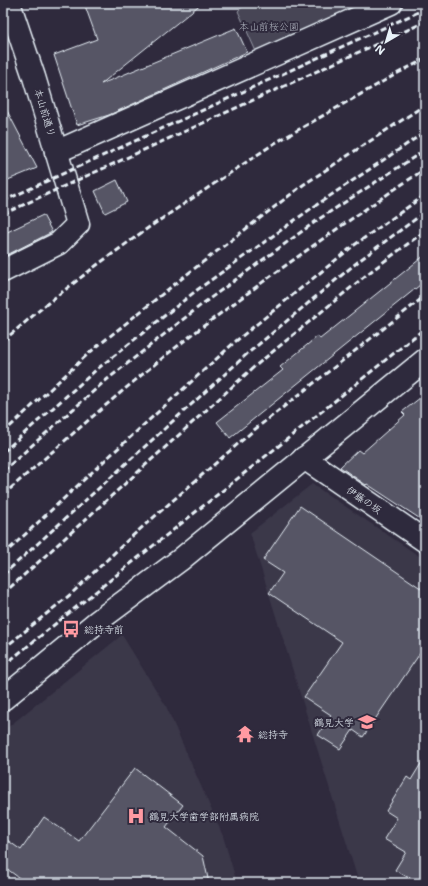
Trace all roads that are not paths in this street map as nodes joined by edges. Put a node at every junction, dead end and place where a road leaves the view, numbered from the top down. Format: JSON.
{"nodes":[{"id":1,"x":9,"y":3,"type":"edge"},
{"id":2,"x":391,"y":3,"type":"edge"},
{"id":3,"x":56,"y":152,"type":"junction"},
{"id":4,"x":3,"y":271,"type":"edge"},
{"id":5,"x":425,"y":360,"type":"edge"},
{"id":6,"x":304,"y":458,"type":"junction"},
{"id":7,"x":425,"y":541,"type":"edge"},
{"id":8,"x":3,"y":699,"type":"edge"}],
"edges":[{"from":1,"to":3,"type":"street","name":"本山前通り"},
{"from":2,"to":3,"type":"street"},
{"from":3,"to":4,"type":"street","name":"本山前通り"},
{"from":5,"to":6,"type":"street"},
{"from":6,"to":7,"type":"street","name":"伊藤の坂"},
{"from":6,"to":8,"type":"street"}]}
